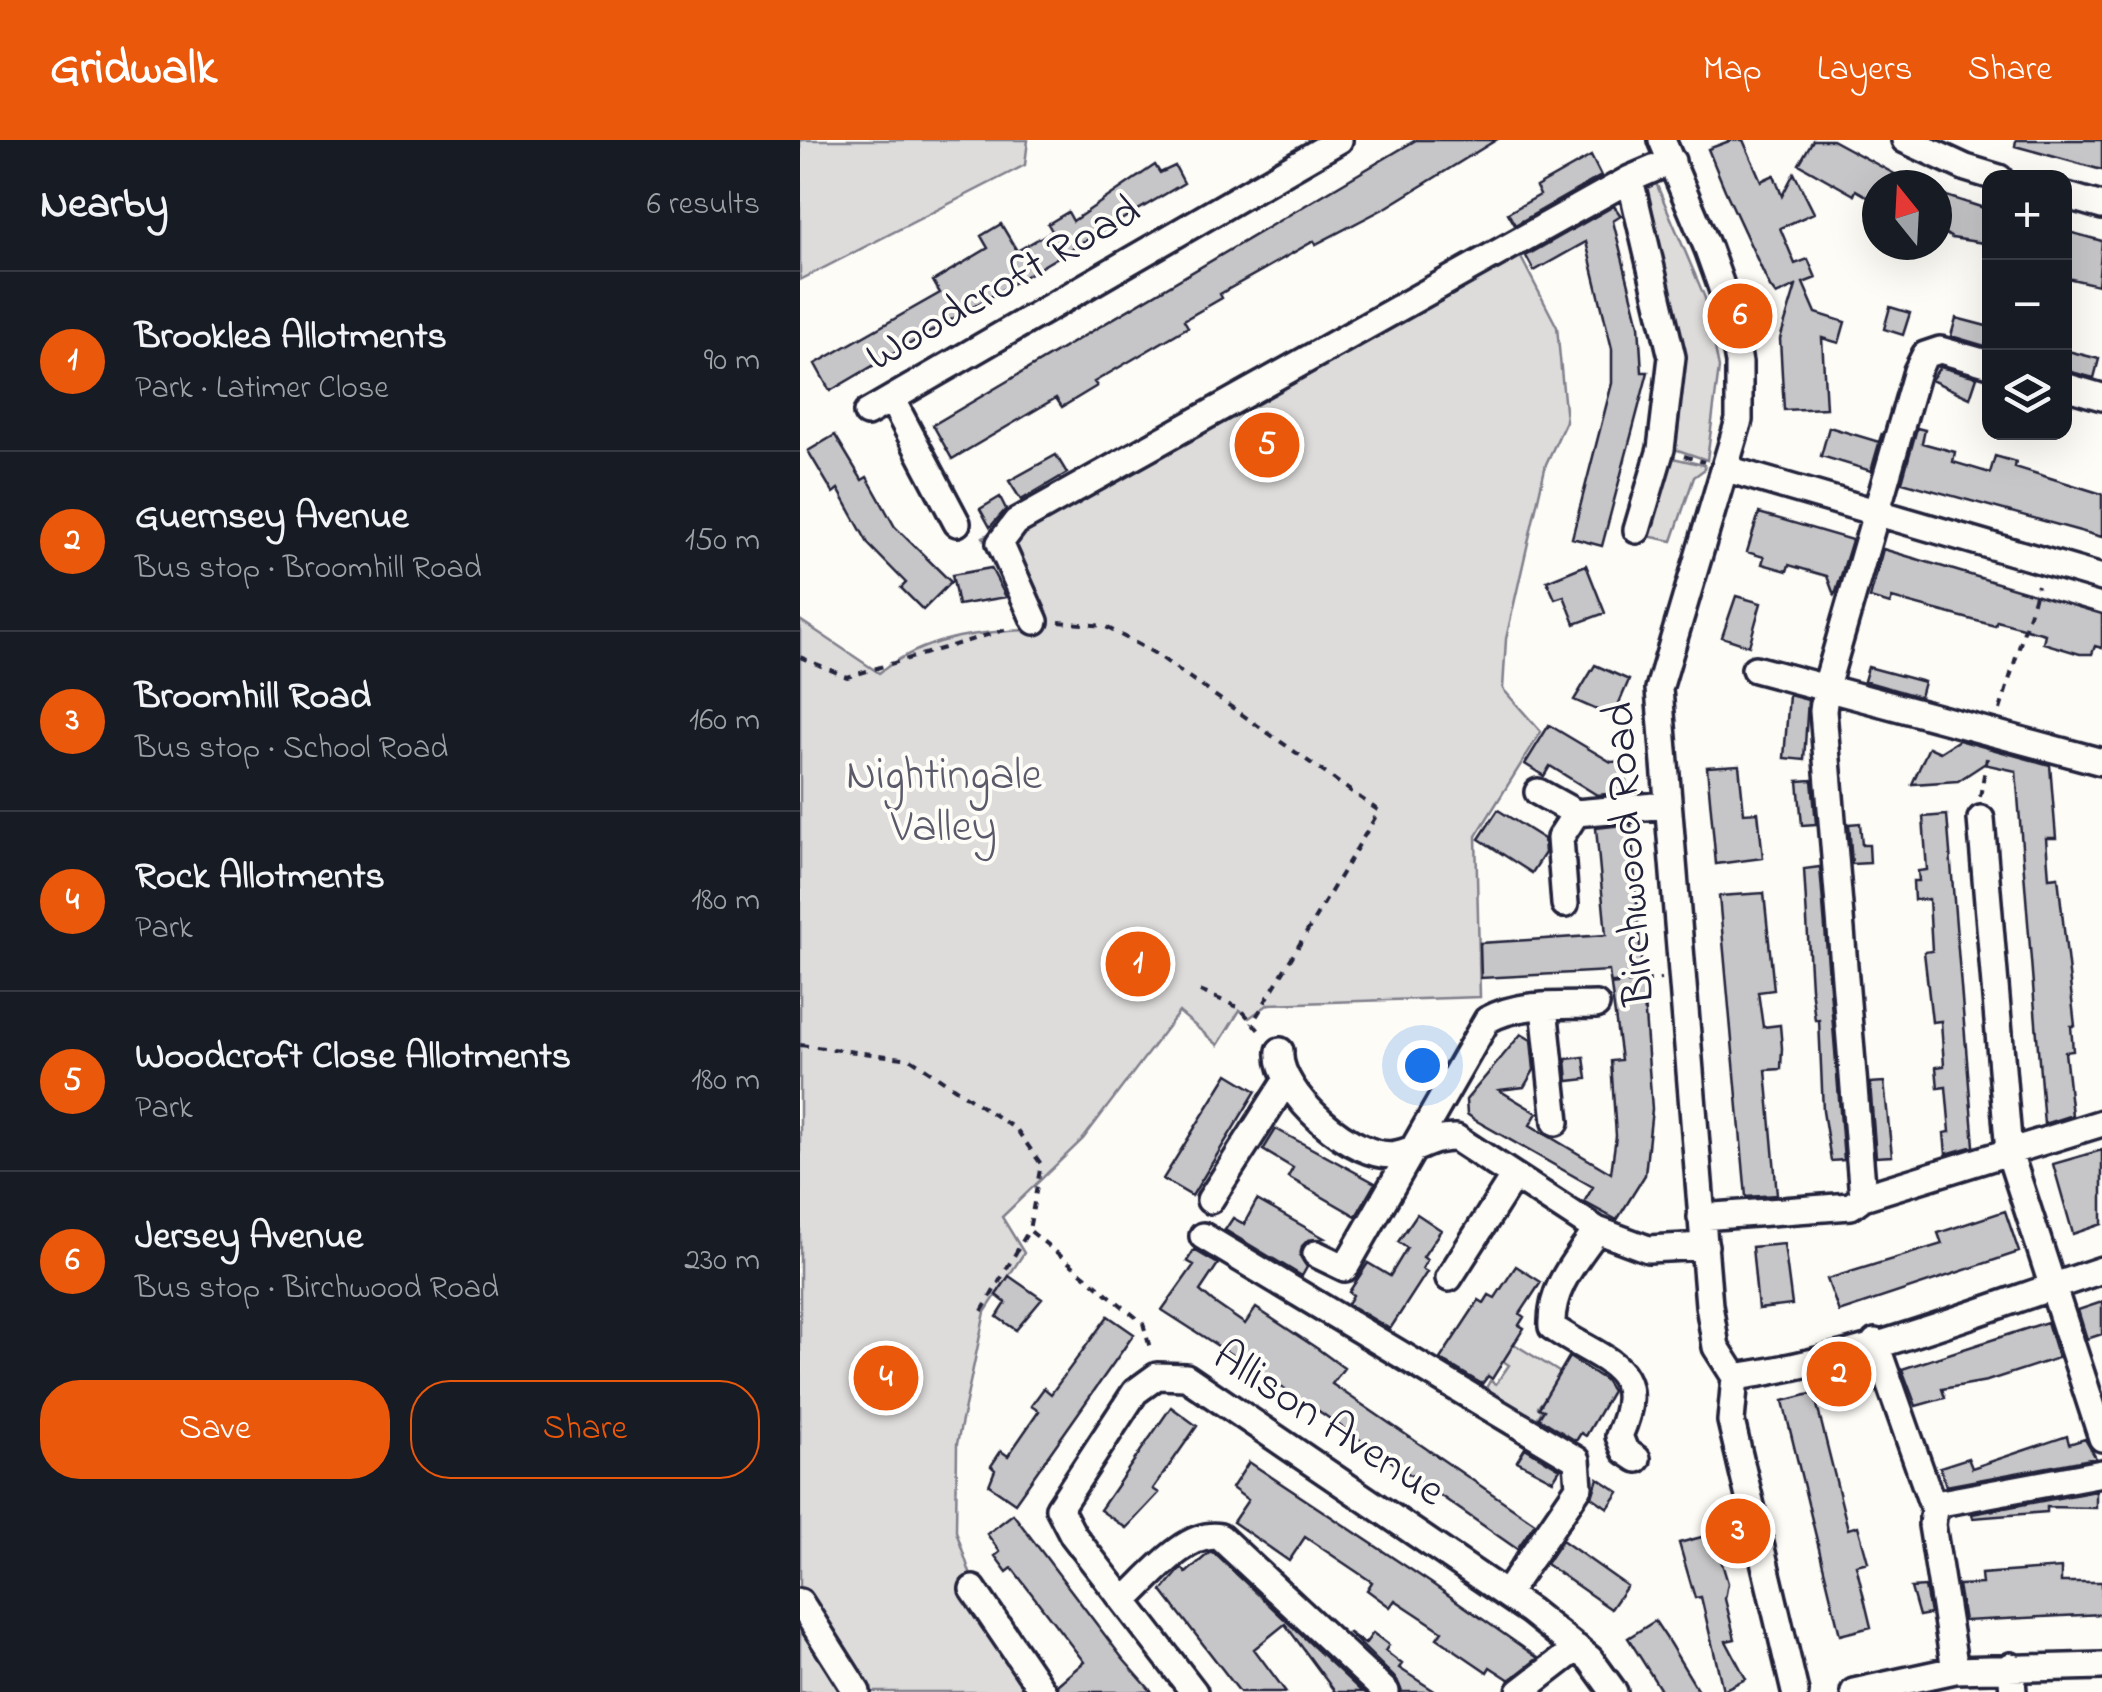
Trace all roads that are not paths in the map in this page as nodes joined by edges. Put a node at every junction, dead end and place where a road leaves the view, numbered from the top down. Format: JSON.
{"nodes":[{"id":1,"x":1904,"y":140,"type":"edge"},
{"id":2,"x":1322,"y":144,"type":"edge"},
{"id":3,"x":1667,"y":151,"type":"edge"},
{"id":4,"x":1982,"y":173,"type":"edge"},
{"id":5,"x":1630,"y":179,"type":"junction"},
{"id":6,"x":2072,"y":197,"type":"edge"},
{"id":7,"x":2102,"y":206,"type":"edge"},
{"id":8,"x":1982,"y":362,"type":"edge"},
{"id":9,"x":2072,"y":388,"type":"edge"},
{"id":10,"x":2102,"y":396,"type":"edge"},
{"id":11,"x":892,"y":400,"type":"junction"},
{"id":12,"x":866,"y":413,"type":"dead end"},
{"id":13,"x":1726,"y":469,"type":"junction"},
{"id":14,"x":1875,"y":511,"type":"junction"},
{"id":15,"x":957,"y":524,"type":"dead end"},
{"id":16,"x":1637,"y":530,"type":"dead end"},
{"id":17,"x":2102,"y":578,"type":"edge"},
{"id":18,"x":1034,"y":620,"type":"road end"},
{"id":19,"x":1756,"y":669,"type":"dead end"},
{"id":20,"x":1826,"y":686,"type":"junction"},
{"id":21,"x":2102,"y":762,"type":"edge"},
{"id":22,"x":1538,"y":792,"type":"dead end"},
{"id":23,"x":1667,"y":805,"type":"junction"},
{"id":24,"x":1576,"y":813,"type":"junction"},
{"id":25,"x":1980,"y":819,"type":"road end"},
{"id":26,"x":1564,"y":904,"type":"dead end"},
{"id":27,"x":1596,"y":1006,"type":"road end"},
{"id":28,"x":1544,"y":1007,"type":"junction"},
{"id":29,"x":1280,"y":1051,"type":"road end"},
{"id":30,"x":1286,"y":1080,"type":"junction"},
{"id":31,"x":1556,"y":1122,"type":"dead end"},
{"id":32,"x":2102,"y":1123,"type":"edge"},
{"id":33,"x":1419,"y":1144,"type":"junction"},
{"id":34,"x":2009,"y":1152,"type":"junction"},
{"id":35,"x":1514,"y":1176,"type":"junction"},
{"id":36,"x":1863,"y":1197,"type":"junction"},
{"id":37,"x":1210,"y":1200,"type":"dead end"},
{"id":38,"x":1701,"y":1217,"type":"junction"},
{"id":39,"x":1598,"y":1230,"type":"junction"},
{"id":40,"x":1203,"y":1236,"type":"dead end"},
{"id":41,"x":1705,"y":1246,"type":"junction"},
{"id":42,"x":1316,"y":1254,"type":"dead end"},
{"id":43,"x":2102,"y":1270,"type":"edge"},
{"id":44,"x":1449,"y":1278,"type":"dead end"},
{"id":45,"x":2050,"y":1287,"type":"junction"},
{"id":46,"x":1875,"y":1342,"type":"junction"},
{"id":47,"x":1735,"y":1377,"type":"junction"},
{"id":48,"x":2102,"y":1438,"type":"edge"},
{"id":49,"x":1637,"y":1459,"type":"dead end"},
{"id":50,"x":2102,"y":1473,"type":"edge"},
{"id":51,"x":1934,"y":1509,"type":"junction"},
{"id":52,"x":973,"y":1589,"type":"dead end"},
{"id":53,"x":1506,"y":1594,"type":"junction"},
{"id":54,"x":800,"y":1602,"type":"edge"},
{"id":55,"x":1124,"y":1602,"type":"junction"},
{"id":56,"x":1577,"y":1648,"type":"junction"},
{"id":57,"x":2102,"y":1666,"type":"edge"},
{"id":58,"x":1955,"y":1670,"type":"junction"},
{"id":59,"x":2012,"y":1679,"type":"edge"},
{"id":60,"x":856,"y":1692,"type":"edge"},
{"id":61,"x":1043,"y":1692,"type":"edge"},
{"id":62,"x":1194,"y":1692,"type":"edge"},
{"id":63,"x":1386,"y":1692,"type":"edge"},
{"id":64,"x":1520,"y":1692,"type":"edge"},
{"id":65,"x":1614,"y":1692,"type":"edge"},
{"id":66,"x":1795,"y":1692,"type":"edge"},
{"id":67,"x":1854,"y":1692,"type":"edge"}],
"edges":[{"from":1,"to":4,"type":"street"},
{"from":2,"to":11,"type":"street","name":"Woodcroft Road"},
{"from":3,"to":5,"type":"street","name":"Birchwood Road"},
{"from":3,"to":13,"type":"street","name":"Birchwood Road"},
{"from":5,"to":16,"type":"street"},
{"from":5,"to":18,"type":"street","name":"Birchwood Road"},
{"from":6,"to":7,"type":"street"},
{"from":8,"to":14,"type":"street"},
{"from":9,"to":10,"type":"street"},
{"from":11,"to":12,"type":"street","name":"Woodcroft Road"},
{"from":11,"to":15,"type":"street"},
{"from":13,"to":14,"type":"street"},
{"from":13,"to":23,"type":"street","name":"Birchwood Road"},
{"from":14,"to":17,"type":"street"},
{"from":14,"to":20,"type":"street"},
{"from":19,"to":20,"type":"street"},
{"from":20,"to":21,"type":"street"},
{"from":20,"to":36,"type":"street"},
{"from":22,"to":24,"type":"street"},
{"from":23,"to":24,"type":"street"},
{"from":23,"to":38,"type":"street","name":"Birchwood Road"},
{"from":24,"to":26,"type":"street"},
{"from":25,"to":34,"type":"street"},
{"from":27,"to":28,"type":"street"},
{"from":28,"to":31,"type":"street"},
{"from":28,"to":33,"type":"street"},
{"from":29,"to":30,"type":"street"},
{"from":30,"to":33,"type":"street"},
{"from":30,"to":37,"type":"street"},
{"from":32,"to":34,"type":"street"},
{"from":33,"to":35,"type":"street"},
{"from":33,"to":42,"type":"street"},
{"from":34,"to":36,"type":"street"},
{"from":34,"to":45,"type":"street"},
{"from":35,"to":39,"type":"street"},
{"from":35,"to":44,"type":"street"},
{"from":36,"to":38,"type":"street"},
{"from":38,"to":41,"type":"street","name":"Birchwood Road"},
{"from":39,"to":41,"type":"street"},
{"from":39,"to":49,"type":"street"},
{"from":40,"to":53,"type":"street"},
{"from":41,"to":47,"type":"street","name":"Birchwood Road"},
{"from":43,"to":45,"type":"street"},
{"from":45,"to":46,"type":"street"},
{"from":45,"to":48,"type":"street"},
{"from":46,"to":47,"type":"street"},
{"from":46,"to":51,"type":"street"},
{"from":47,"to":66,"type":"street"},
{"from":50,"to":51,"type":"street"},
{"from":51,"to":58,"type":"street"},
{"from":52,"to":61,"type":"street"},
{"from":53,"to":55,"type":"street","name":"Allison Avenue"},
{"from":53,"to":56,"type":"street","name":"Allison Avenue"},
{"from":54,"to":60,"type":"street"},
{"from":55,"to":62,"type":"street","name":"Allison Avenue"},
{"from":55,"to":63,"type":"street"},
{"from":56,"to":64,"type":"street"},
{"from":56,"to":65,"type":"street","name":"Allison Avenue"},
{"from":57,"to":59,"type":"street"},
{"from":58,"to":59,"type":"street"},
{"from":58,"to":67,"type":"street"}]}
